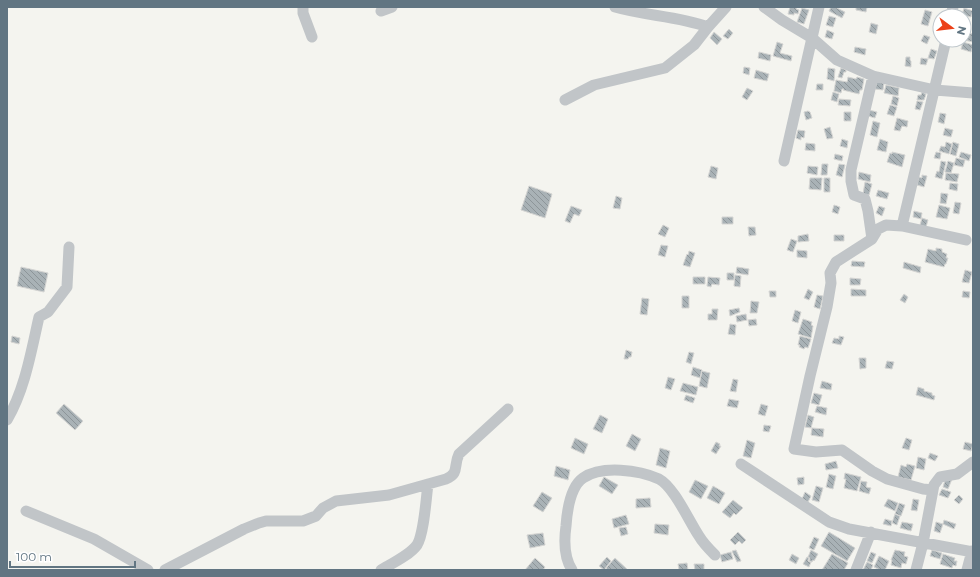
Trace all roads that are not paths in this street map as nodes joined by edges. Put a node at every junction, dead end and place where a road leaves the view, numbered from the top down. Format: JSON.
{"nodes":[{"id":1,"x":303,"y":7,"type":"edge"},
{"id":2,"x":615,"y":7,"type":"edge"},
{"id":3,"x":726,"y":7,"type":"edge"},
{"id":4,"x":764,"y":7,"type":"edge"},
{"id":5,"x":819,"y":7,"type":"edge"},
{"id":6,"x":708,"y":26,"type":"junction"},
{"id":7,"x":312,"y":37,"type":"dead end"},
{"id":8,"x":812,"y":38,"type":"junction"},
{"id":9,"x":944,"y":48,"type":"edge"},
{"id":10,"x":873,"y":76,"type":"junction"},
{"id":11,"x":935,"y":90,"type":"junction"},
{"id":12,"x":973,"y":93,"type":"edge"},
{"id":13,"x":565,"y":100,"type":"dead end"},
{"id":14,"x":784,"y":161,"type":"dead end"},
{"id":15,"x":902,"y":226,"type":"junction"},
{"id":16,"x":872,"y":239,"type":"junction"},
{"id":17,"x":966,"y":240,"type":"dead end"},
{"id":18,"x":69,"y":247,"type":"dead end"},
{"id":19,"x":508,"y":409,"type":"dead end"},
{"id":20,"x":7,"y":420,"type":"edge"},
{"id":21,"x":973,"y":462,"type":"edge"},
{"id":22,"x":741,"y":464,"type":"dead end"},
{"id":23,"x":428,"y":484,"type":"junction"},
{"id":24,"x":933,"y":490,"type":"junction"},
{"id":25,"x":26,"y":511,"type":"dead end"},
{"id":26,"x":871,"y":532,"type":"junction"},
{"id":27,"x":923,"y":543,"type":"junction"},
{"id":28,"x":973,"y":552,"type":"edge"},
{"id":29,"x":715,"y":555,"type":"dead end"},
{"id":30,"x":384,"y":569,"type":"edge"},
{"id":31,"x":148,"y":570,"type":"edge"},
{"id":32,"x":165,"y":570,"type":"edge"},
{"id":33,"x":572,"y":570,"type":"edge"},
{"id":34,"x":856,"y":570,"type":"edge"},
{"id":35,"x":916,"y":570,"type":"edge"},
{"id":36,"x":967,"y":570,"type":"edge"}],
"edges":[{"from":1,"to":7,"type":"street"},
{"from":2,"to":6,"type":"street"},
{"from":3,"to":6,"type":"street"},
{"from":4,"to":8,"type":"street"},
{"from":5,"to":8,"type":"street"},
{"from":6,"to":13,"type":"street"},
{"from":8,"to":10,"type":"street"},
{"from":8,"to":14,"type":"street"},
{"from":9,"to":11,"type":"street"},
{"from":10,"to":11,"type":"street"},
{"from":10,"to":16,"type":"street"},
{"from":11,"to":12,"type":"street"},
{"from":11,"to":15,"type":"street"},
{"from":15,"to":16,"type":"street"},
{"from":15,"to":17,"type":"street"},
{"from":16,"to":24,"type":"street"},
{"from":18,"to":20,"type":"street"},
{"from":19,"to":23,"type":"street"},
{"from":21,"to":24,"type":"street"},
{"from":22,"to":26,"type":"street"},
{"from":23,"to":30,"type":"street"},
{"from":23,"to":32,"type":"street"},
{"from":24,"to":27,"type":"street"},
{"from":25,"to":31,"type":"street"},
{"from":26,"to":27,"type":"street"},
{"from":26,"to":34,"type":"street"},
{"from":27,"to":28,"type":"street"},
{"from":27,"to":35,"type":"street"},
{"from":28,"to":36,"type":"street"},
{"from":29,"to":33,"type":"street"}]}
